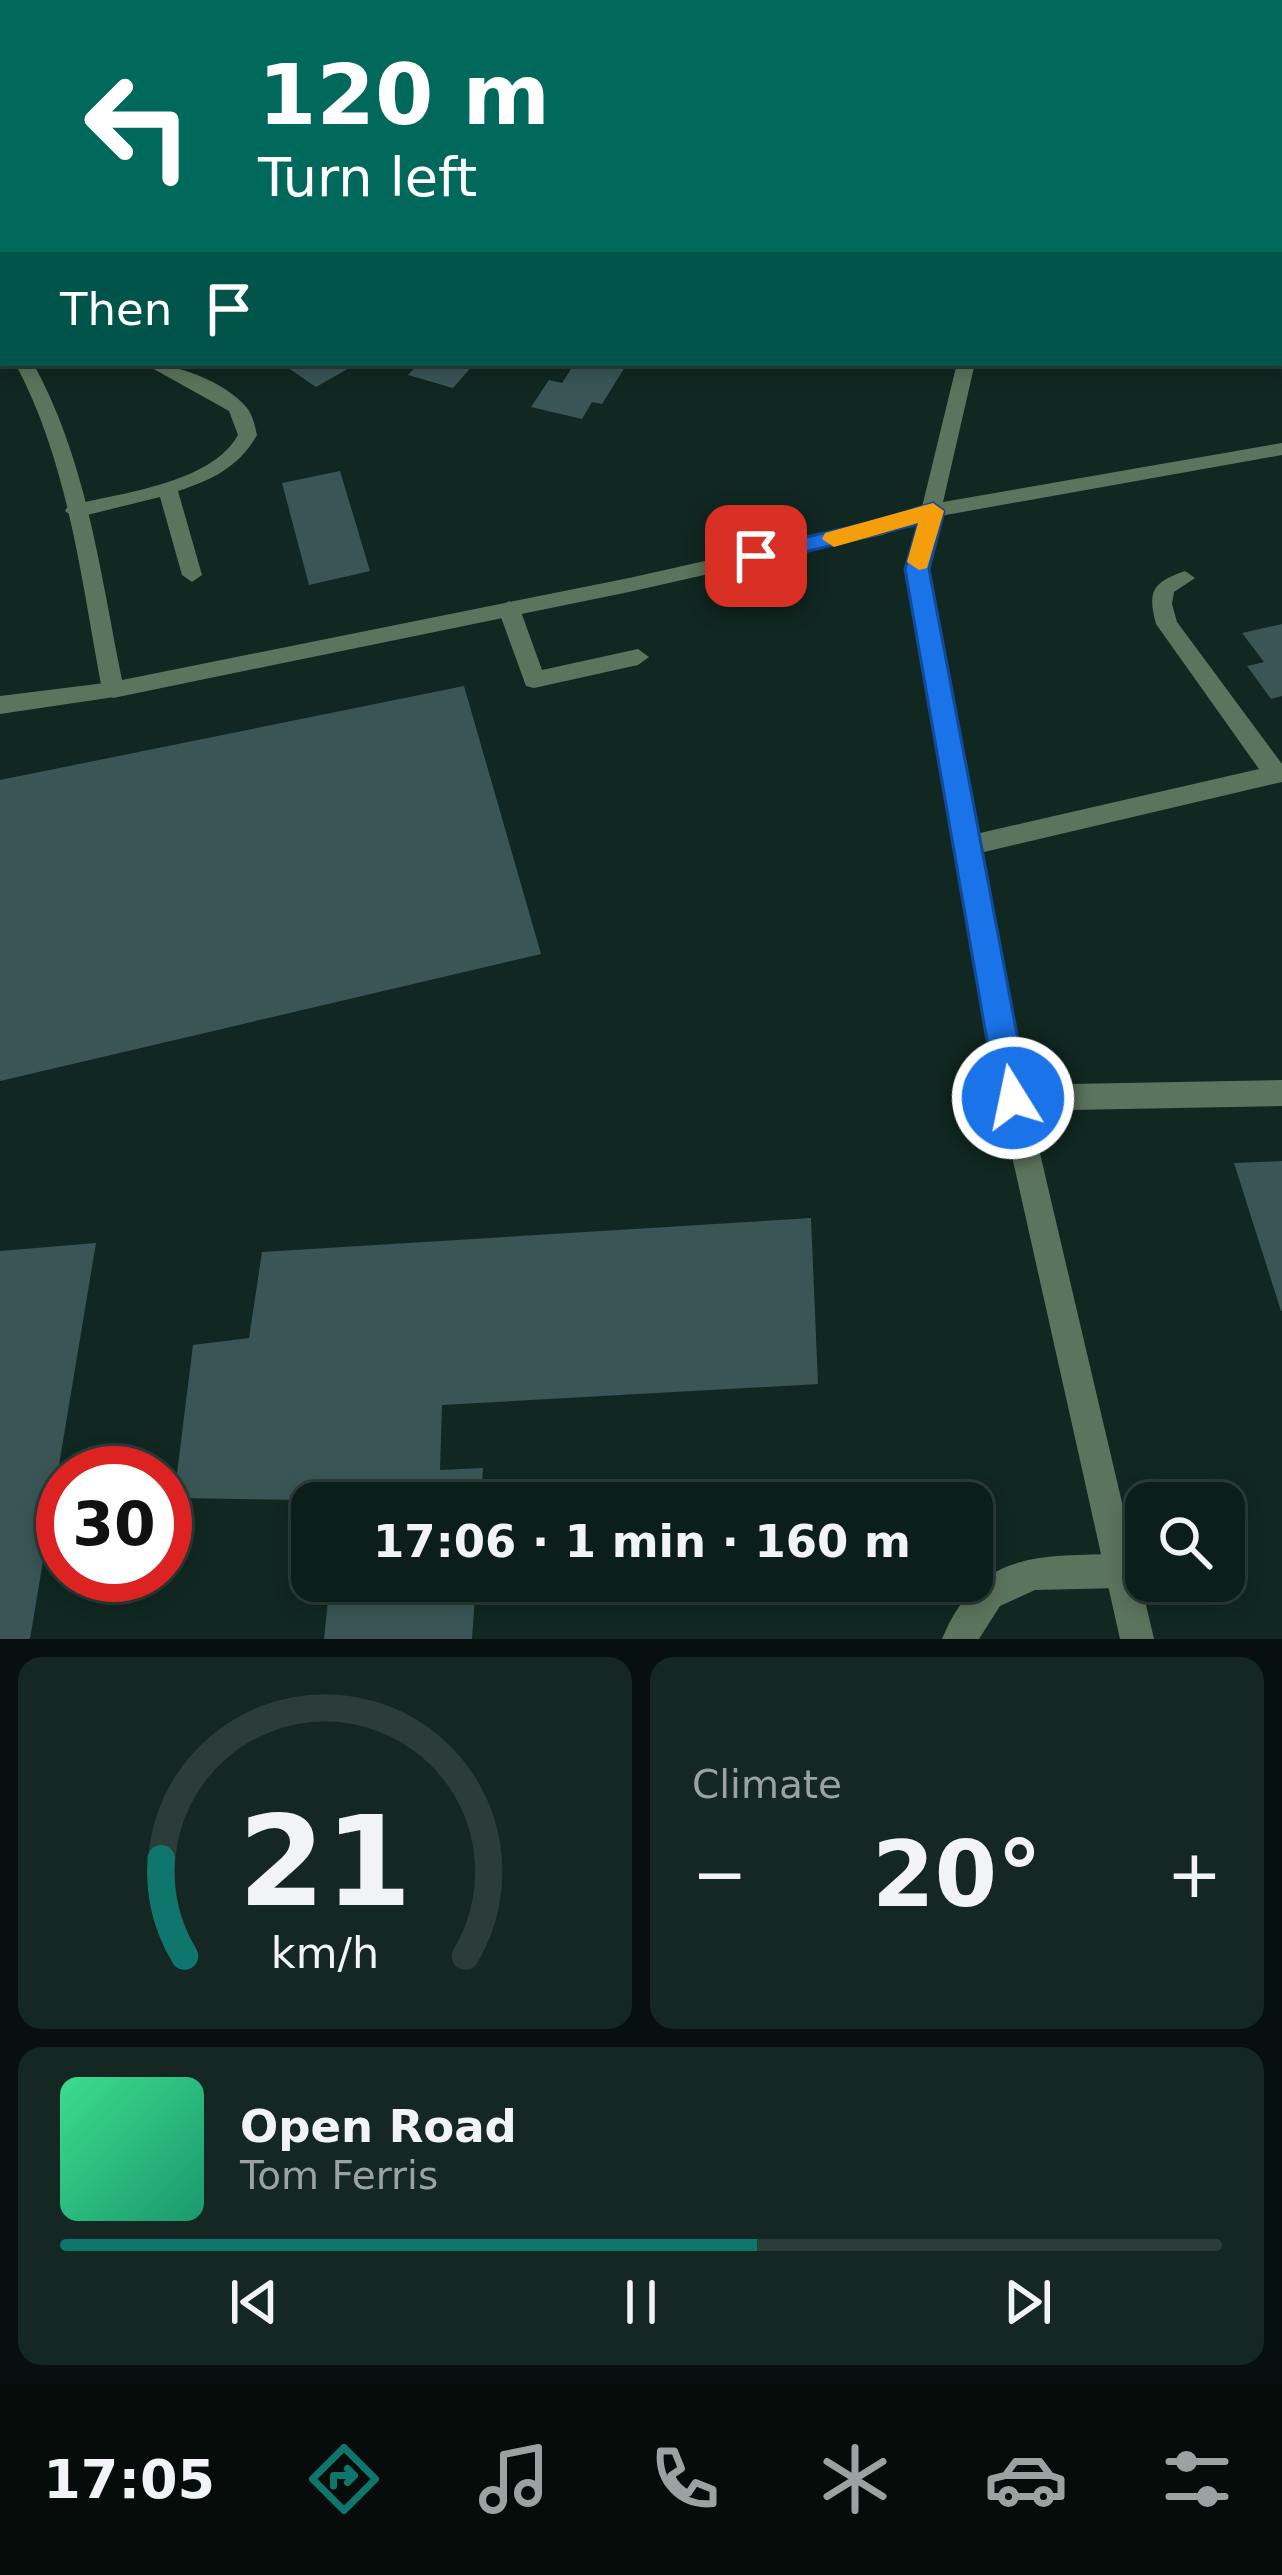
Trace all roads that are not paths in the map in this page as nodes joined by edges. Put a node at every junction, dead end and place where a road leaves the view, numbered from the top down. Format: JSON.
{"nodes":[{"id":1,"x":26,"y":366,"type":"edge"},
{"id":2,"x":158,"y":366,"type":"edge"},
{"id":3,"x":965,"y":366,"type":"edge"},
{"id":4,"x":1282,"y":449,"type":"edge"},
{"id":5,"x":167,"y":487,"type":"junction"},
{"id":6,"x":76,"y":511,"type":"junction"},
{"id":7,"x":933,"y":511,"type":"junction"},
{"id":8,"x":192,"y":575,"type":"dead end"},
{"id":9,"x":1185,"y":578,"type":"dead end"},
{"id":10,"x":509,"y":609,"type":"junction"},
{"id":11,"x":638,"y":657,"type":"dead end"},
{"id":12,"x":113,"y":690,"type":"junction"},
{"id":13,"x":0,"y":706,"type":"edge"},
{"id":14,"x":1279,"y":774,"type":"edge"},
{"id":15,"x":967,"y":846,"type":"junction"},
{"id":16,"x":1282,"y":1093,"type":"edge"},
{"id":17,"x":1013,"y":1098,"type":"junction"},
{"id":18,"x":1121,"y":1571,"type":"junction"},
{"id":19,"x":959,"y":1639,"type":"edge"},
{"id":20,"x":1137,"y":1639,"type":"edge"}],
"edges":[{"from":1,"to":6,"type":"street"},
{"from":2,"to":5,"type":"street"},
{"from":3,"to":7,"type":"street"},
{"from":4,"to":7,"type":"street"},
{"from":5,"to":6,"type":"street"},
{"from":5,"to":8,"type":"street"},
{"from":6,"to":12,"type":"street"},
{"from":7,"to":10,"type":"street"},
{"from":7,"to":15,"type":"street"},
{"from":9,"to":14,"type":"street"},
{"from":10,"to":11,"type":"street"},
{"from":10,"to":12,"type":"street"},
{"from":12,"to":13,"type":"street"},
{"from":14,"to":15,"type":"street"},
{"from":15,"to":17,"type":"street"},
{"from":16,"to":17,"type":"street"},
{"from":17,"to":18,"type":"street"},
{"from":18,"to":19,"type":"street"},
{"from":18,"to":20,"type":"street"}]}
